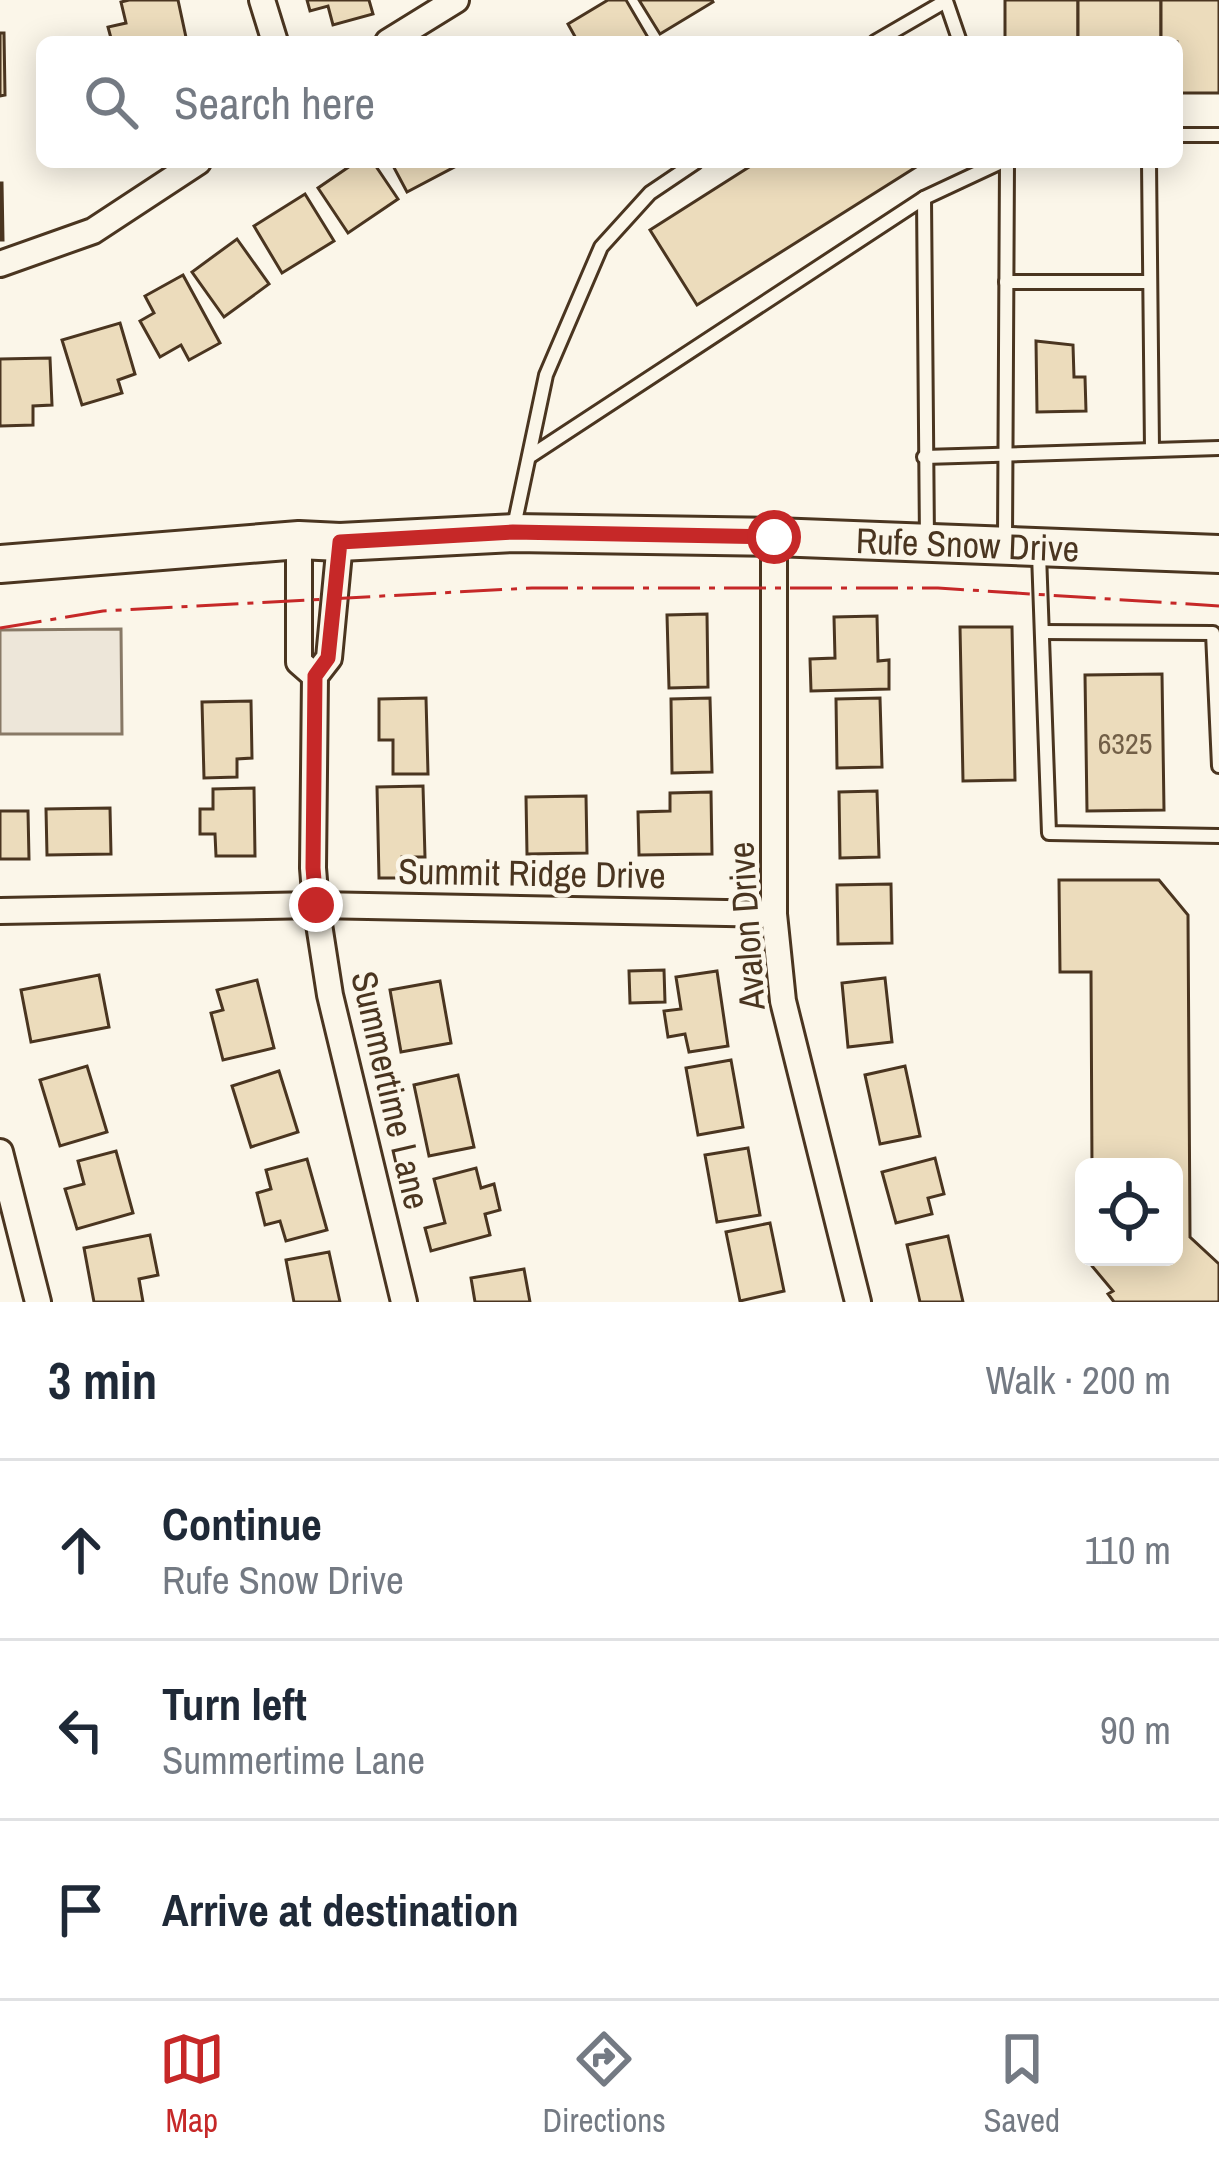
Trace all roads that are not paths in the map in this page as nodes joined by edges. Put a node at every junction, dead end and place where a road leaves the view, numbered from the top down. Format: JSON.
{"nodes":[{"id":1,"x":262,"y":0,"type":"edge"},
{"id":2,"x":456,"y":0,"type":"edge"},
{"id":3,"x":946,"y":1,"type":"edge"},
{"id":4,"x":273,"y":36,"type":"edge"},
{"id":5,"x":398,"y":36,"type":"edge"},
{"id":6,"x":885,"y":36,"type":"edge"},
{"id":7,"x":958,"y":36,"type":"edge"},
{"id":8,"x":1183,"y":135,"type":"edge"},
{"id":9,"x":1219,"y":135,"type":"edge"},
{"id":10,"x":189,"y":168,"type":"edge"},
{"id":11,"x":687,"y":168,"type":"edge"},
{"id":12,"x":991,"y":168,"type":"edge"},
{"id":13,"x":1004,"y":168,"type":"edge"},
{"id":14,"x":1149,"y":168,"type":"edge"},
{"id":15,"x":924,"y":198,"type":"junction"},
{"id":16,"x":0,"y":264,"type":"edge"},
{"id":17,"x":1006,"y":282,"type":"junction"},
{"id":18,"x":1150,"y":282,"type":"junction"},
{"id":19,"x":1219,"y":448,"type":"edge"},
{"id":20,"x":1152,"y":449,"type":"junction"},
{"id":21,"x":1005,"y":453,"type":"junction"},
{"id":22,"x":529,"y":457,"type":"junction"},
{"id":23,"x":924,"y":457,"type":"junction"},
{"id":24,"x":513,"y":532,"type":"junction"},
{"id":25,"x":774,"y":537,"type":"junction"},
{"id":26,"x":299,"y":540,"type":"junction"},
{"id":27,"x":340,"y":542,"type":"junction"},
{"id":28,"x":927,"y":543,"type":"junction"},
{"id":29,"x":1022,"y":546,"type":"junction"},
{"id":30,"x":1219,"y":554,"type":"edge"},
{"id":31,"x":0,"y":564,"type":"edge"},
{"id":32,"x":1042,"y":632,"type":"junction"},
{"id":33,"x":315,"y":676,"type":"junction"},
{"id":34,"x":1219,"y":766,"type":"edge"},
{"id":35,"x":1219,"y":836,"type":"edge"},
{"id":36,"x":316,"y":905,"type":"junction"},
{"id":37,"x":0,"y":911,"type":"edge"},
{"id":38,"x":774,"y":914,"type":"junction"},
{"id":39,"x":0,"y":1152,"type":"edge"},
{"id":40,"x":38,"y":1302,"type":"edge"},
{"id":41,"x":404,"y":1302,"type":"edge"},
{"id":42,"x":858,"y":1302,"type":"edge"}],
"edges":[{"from":1,"to":4,"type":"street"},
{"from":2,"to":5,"type":"street"},
{"from":3,"to":6,"type":"lane"},
{"from":3,"to":7,"type":"lane"},
{"from":8,"to":9,"type":"lane"},
{"from":10,"to":16,"type":"street"},
{"from":11,"to":22,"type":"lane"},
{"from":12,"to":15,"type":"lane"},
{"from":13,"to":17,"type":"lane"},
{"from":14,"to":18,"type":"lane"},
{"from":15,"to":22,"type":"lane"},
{"from":15,"to":23,"type":"lane"},
{"from":17,"to":18,"type":"lane"},
{"from":17,"to":21,"type":"lane"},
{"from":18,"to":20,"type":"lane"},
{"from":19,"to":20,"type":"lane"},
{"from":20,"to":21,"type":"lane"},
{"from":21,"to":23,"type":"lane"},
{"from":21,"to":29,"type":"lane"},
{"from":22,"to":24,"type":"lane"},
{"from":23,"to":28,"type":"lane"},
{"from":24,"to":25,"type":"main road","name":"Rufe Snow Drive"},
{"from":24,"to":27,"type":"main road","name":"Rufe Snow Drive"},
{"from":25,"to":28,"type":"main road","name":"Rufe Snow Drive"},
{"from":25,"to":38,"type":"street","name":"Avalon Drive"},
{"from":26,"to":27,"type":"main road","name":"Rufe Snow Drive"},
{"from":26,"to":31,"type":"main road","name":"Rufe Snow Drive"},
{"from":26,"to":33,"type":"street","name":"Summertime Lane"},
{"from":27,"to":33,"type":"street","name":"Summertime Lane"},
{"from":28,"to":29,"type":"main road","name":"Rufe Snow Drive"},
{"from":29,"to":30,"type":"main road","name":"Rufe Snow Drive"},
{"from":29,"to":32,"type":"lane"},
{"from":32,"to":34,"type":"lane"},
{"from":32,"to":35,"type":"lane"},
{"from":33,"to":36,"type":"street","name":"Summertime Lane"},
{"from":36,"to":37,"type":"street","name":"Summit Ridge Drive"},
{"from":36,"to":38,"type":"street","name":"Summit Ridge Drive"},
{"from":36,"to":41,"type":"street","name":"Summertime Lane"},
{"from":38,"to":42,"type":"street","name":"Avalon Drive"},
{"from":39,"to":40,"type":"street"}]}
